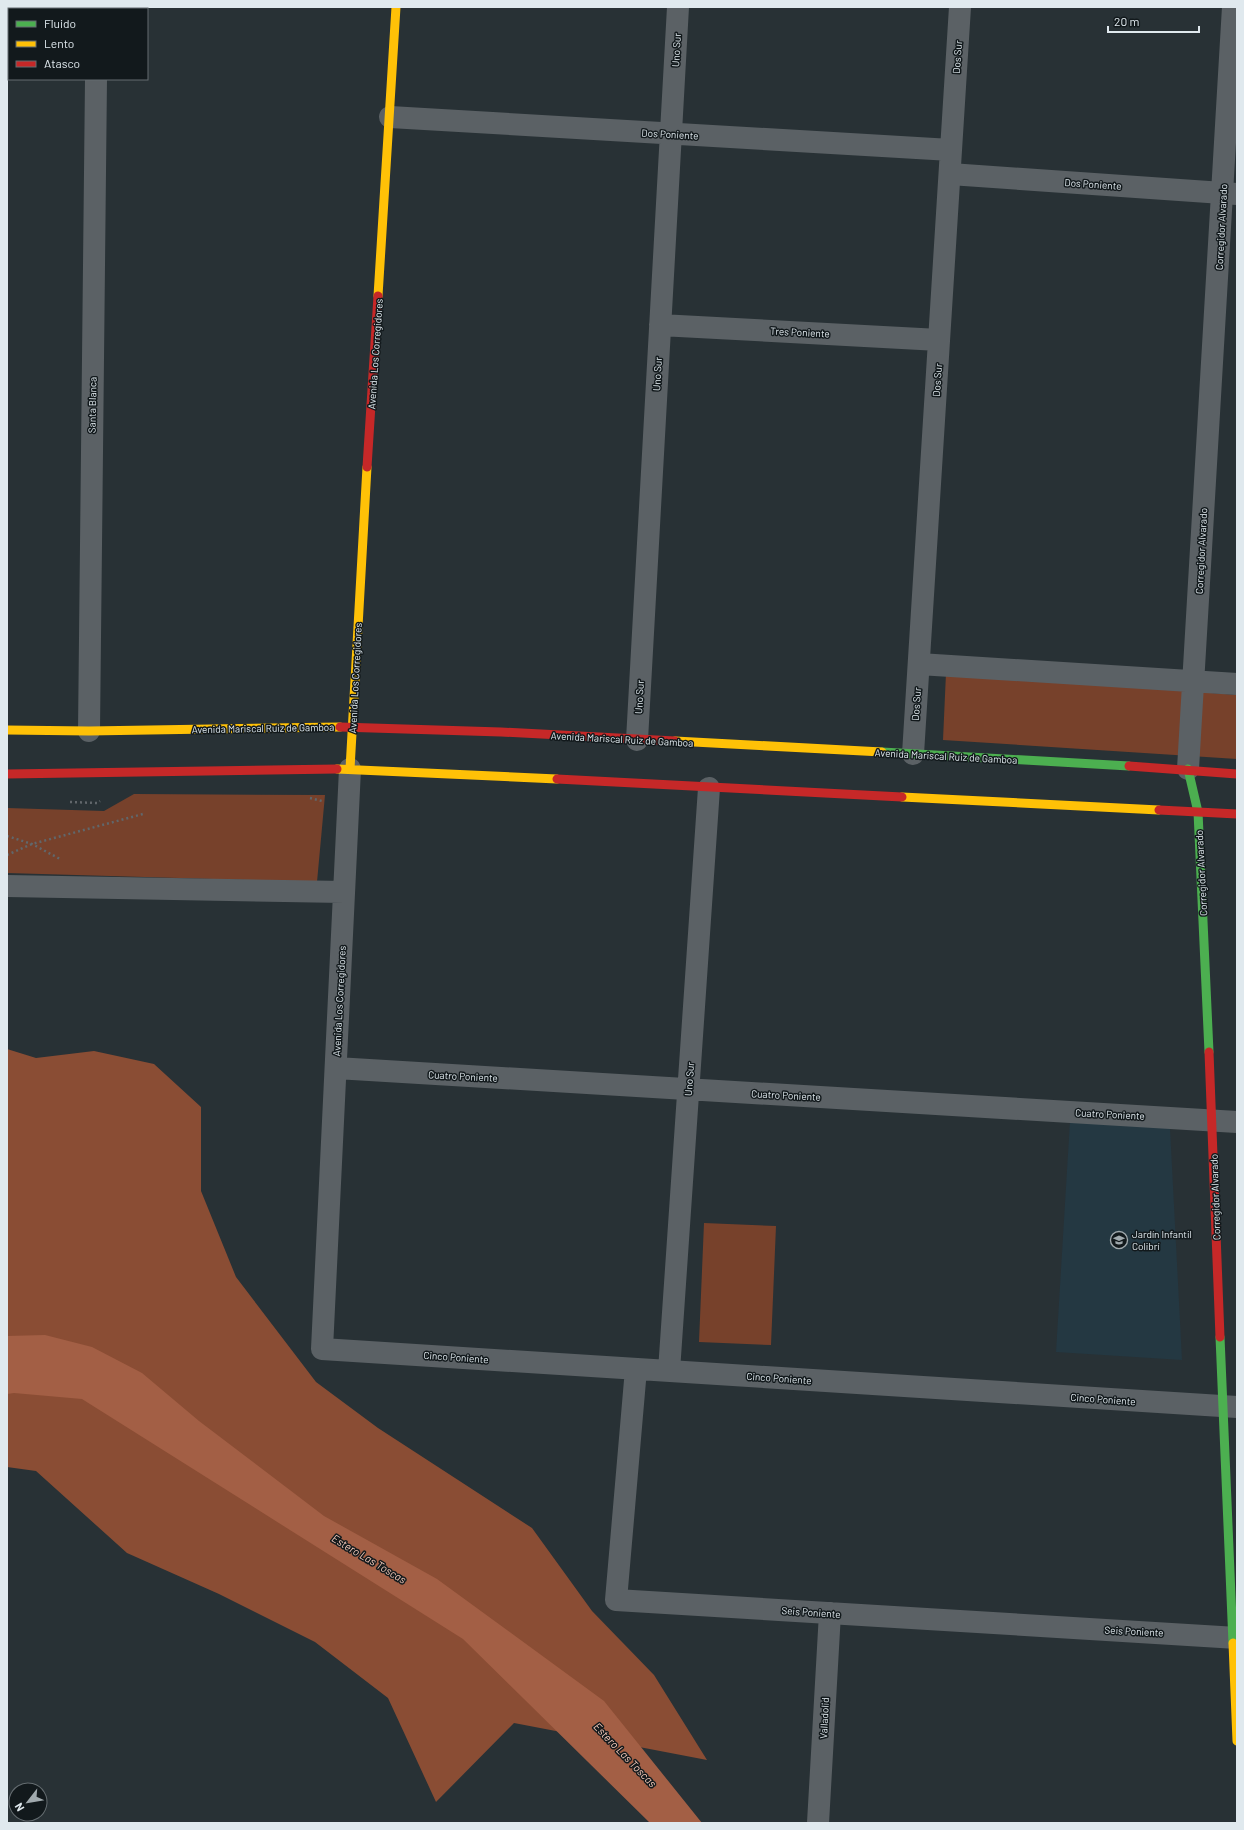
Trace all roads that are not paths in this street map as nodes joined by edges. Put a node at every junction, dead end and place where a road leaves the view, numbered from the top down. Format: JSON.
{"nodes":[{"id":1,"x":396,"y":7,"type":"edge"},
{"id":2,"x":678,"y":7,"type":"edge"},
{"id":3,"x":960,"y":7,"type":"edge"},
{"id":4,"x":1233,"y":7,"type":"edge"},
{"id":5,"x":96,"y":80,"type":"edge"},
{"id":6,"x":390,"y":117,"type":"junction"},
{"id":7,"x":671,"y":134,"type":"junction"},
{"id":8,"x":951,"y":150,"type":"junction"},
{"id":9,"x":950,"y":174,"type":"junction"},
{"id":10,"x":1230,"y":193,"type":"edge"},
{"id":11,"x":660,"y":325,"type":"junction"},
{"id":12,"x":939,"y":340,"type":"junction"},
{"id":13,"x":919,"y":664,"type":"junction"},
{"id":14,"x":1193,"y":681,"type":"junction"},
{"id":15,"x":1237,"y":684,"type":"edge"},
{"id":16,"x":353,"y":727,"type":"junction"},
{"id":17,"x":7,"y":730,"type":"edge"},
{"id":18,"x":89,"y":731,"type":"junction"},
{"id":19,"x":637,"y":740,"type":"junction"},
{"id":20,"x":913,"y":754,"type":"junction"},
{"id":21,"x":350,"y":769,"type":"junction"},
{"id":22,"x":1188,"y":769,"type":"junction"},
{"id":23,"x":7,"y":774,"type":"edge"},
{"id":24,"x":1237,"y":774,"type":"edge"},
{"id":25,"x":710,"y":788,"type":"junction"},
{"id":26,"x":1198,"y":812,"type":"junction"},
{"id":27,"x":1237,"y":814,"type":"edge"},
{"id":28,"x":7,"y":886,"type":"edge"},
{"id":29,"x":344,"y":892,"type":"junction"},
{"id":30,"x":336,"y":1068,"type":"junction"},
{"id":31,"x":688,"y":1089,"type":"junction"},
{"id":32,"x":1212,"y":1120,"type":"junction"},
{"id":33,"x":1237,"y":1122,"type":"edge"},
{"id":34,"x":322,"y":1349,"type":"joint"},
{"id":35,"x":636,"y":1369,"type":"junction"},
{"id":36,"x":669,"y":1371,"type":"junction"},
{"id":37,"x":1230,"y":1407,"type":"edge"},
{"id":38,"x":830,"y":1613,"type":"junction"},
{"id":39,"x":1235,"y":1637,"type":"edge"},
{"id":40,"x":1237,"y":1741,"type":"edge"},
{"id":41,"x":818,"y":1823,"type":"edge"}],
"edges":[{"from":1,"to":6,"type":"main road","name":"Avenida Los Corregidores"},
{"from":2,"to":7,"type":"street","name":"Uno Sur"},
{"from":3,"to":8,"type":"street","name":"Dos Sur"},
{"from":4,"to":10,"type":"street","name":"Corregidor Alvarado"},
{"from":5,"to":18,"type":"street","name":"Santa Blanca"},
{"from":6,"to":7,"type":"street","name":"Dos Poniente"},
{"from":6,"to":16,"type":"main road","name":"Avenida Los Corregidores"},
{"from":7,"to":8,"type":"street","name":"Dos Poniente"},
{"from":7,"to":11,"type":"street","name":"Uno Sur"},
{"from":8,"to":9,"type":"street","name":"Dos Sur"},
{"from":9,"to":10,"type":"street","name":"Dos Poniente"},
{"from":9,"to":12,"type":"street","name":"Dos Sur"},
{"from":10,"to":14,"type":"street","name":"Corregidor Alvarado"},
{"from":11,"to":12,"type":"street","name":"Tres Poniente"},
{"from":11,"to":19,"type":"street","name":"Uno Sur"},
{"from":12,"to":13,"type":"street","name":"Dos Sur"},
{"from":13,"to":14,"type":"street"},
{"from":13,"to":20,"type":"street","name":"Dos Sur"},
{"from":14,"to":15,"type":"street"},
{"from":14,"to":22,"type":"street","name":"Corregidor Alvarado"},
{"from":16,"to":18,"type":"main road","name":"Avenida Mariscal Ruiz de Gamboa"},
{"from":16,"to":19,"type":"main road","name":"Avenida Mariscal Ruiz de Gamboa"},
{"from":16,"to":21,"type":"main road","name":"Avenida Los Corregidores"},
{"from":17,"to":18,"type":"main road","name":"Avenida Mariscal Ruiz de Gamboa"},
{"from":19,"to":20,"type":"main road","name":"Avenida Mariscal Ruiz de Gamboa"},
{"from":20,"to":22,"type":"main road","name":"Avenida Mariscal Ruiz de Gamboa"},
{"from":21,"to":23,"type":"main road"},
{"from":21,"to":25,"type":"main road"},
{"from":21,"to":29,"type":"street","name":"Avenida Los Corregidores"},
{"from":22,"to":24,"type":"main road","name":"Avenida Mariscal Ruiz de Gamboa"},
{"from":22,"to":26,"type":"main road","name":"Corregidor Alvarado"},
{"from":25,"to":26,"type":"main road"},
{"from":25,"to":31,"type":"street","name":"Uno Sur"},
{"from":26,"to":27,"type":"main road"},
{"from":26,"to":32,"type":"main road","name":"Corregidor Alvarado"},
{"from":28,"to":29,"type":"street"},
{"from":29,"to":30,"type":"street","name":"Avenida Los Corregidores"},
{"from":30,"to":31,"type":"street","name":"Cuatro Poniente"},
{"from":30,"to":34,"type":"street","name":"Avenida Los Corregidores"},
{"from":31,"to":32,"type":"street","name":"Cuatro Poniente"},
{"from":31,"to":36,"type":"street","name":"Uno Sur"},
{"from":32,"to":33,"type":"street","name":"Cuatro Poniente"},
{"from":32,"to":37,"type":"main road","name":"Corregidor Alvarado"},
{"from":34,"to":35,"type":"street","name":"Cinco Poniente"},
{"from":35,"to":36,"type":"street","name":"Cinco Poniente"},
{"from":35,"to":38,"type":"street","name":"Seis Poniente"},
{"from":36,"to":37,"type":"street","name":"Cinco Poniente"},
{"from":37,"to":39,"type":"main road","name":"Corregidor Alvarado"},
{"from":38,"to":39,"type":"street","name":"Seis Poniente"},
{"from":38,"to":41,"type":"street","name":"Valladolid"},
{"from":39,"to":40,"type":"main road","name":"Corregidor Alvarado"}]}
